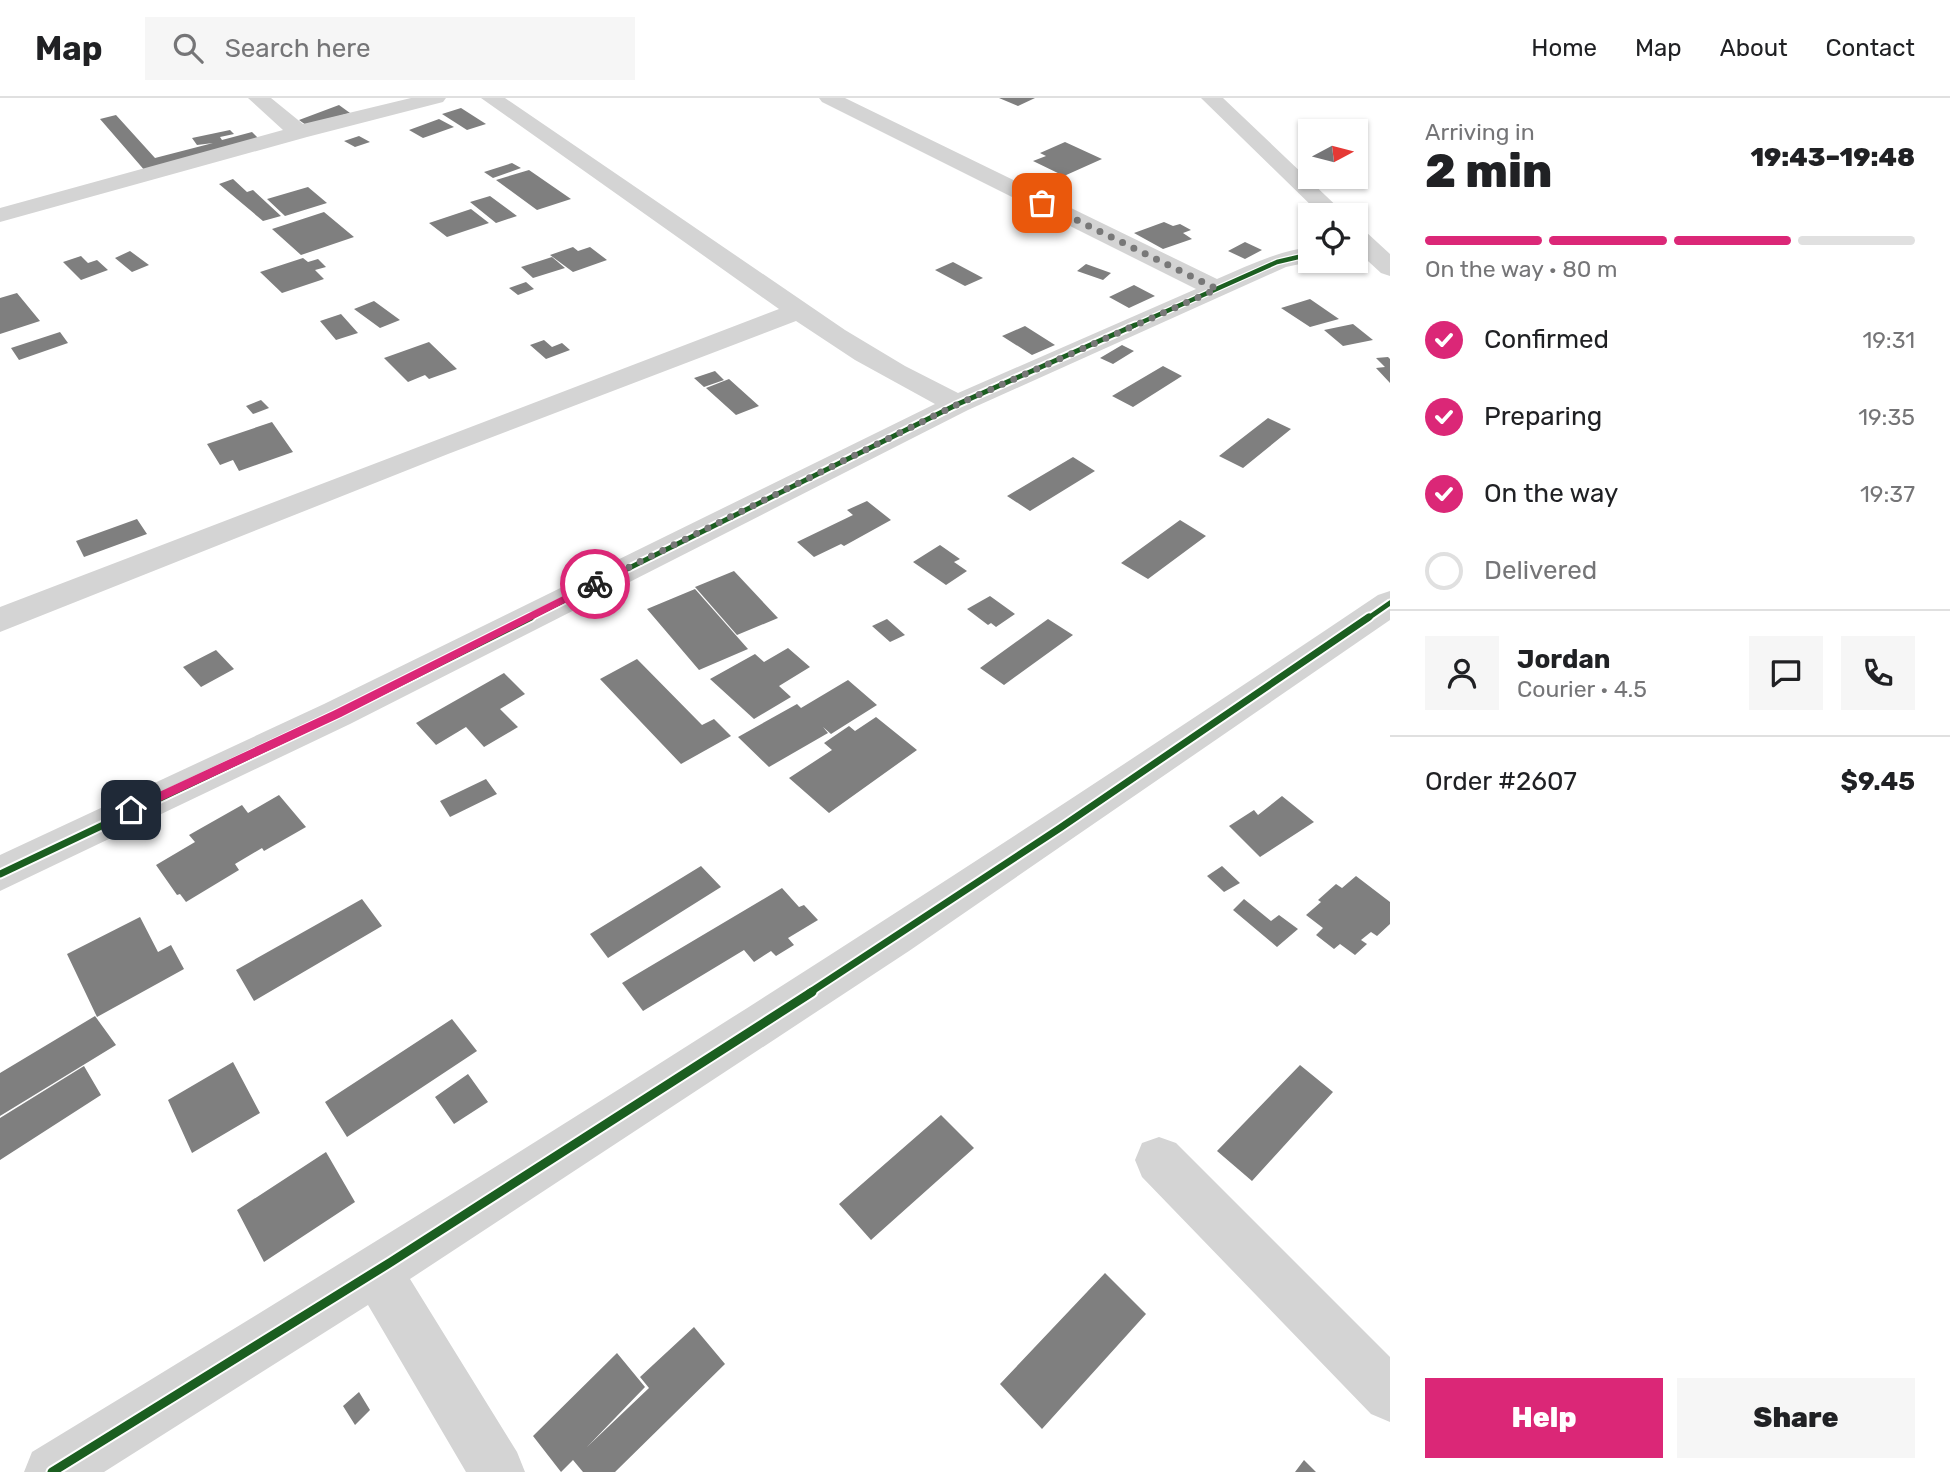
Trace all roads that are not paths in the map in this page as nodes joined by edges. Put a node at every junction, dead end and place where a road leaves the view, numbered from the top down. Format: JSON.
{"nodes":[{"id":1,"x":258,"y":98,"type":"edge"},
{"id":2,"x":436,"y":98,"type":"edge"},
{"id":3,"x":491,"y":98,"type":"edge"},
{"id":4,"x":829,"y":98,"type":"edge"},
{"id":5,"x":1210,"y":99,"type":"edge"},
{"id":6,"x":299,"y":132,"type":"junction"},
{"id":7,"x":1321,"y":203,"type":"edge"},
{"id":8,"x":0,"y":215,"type":"edge"},
{"id":9,"x":1368,"y":247,"type":"edge"},
{"id":10,"x":1298,"y":257,"type":"edge"},
{"id":11,"x":1368,"y":262,"type":"edge"},
{"id":12,"x":1389,"y":267,"type":"edge"},
{"id":13,"x":1217,"y":289,"type":"junction"},
{"id":14,"x":798,"y":311,"type":"junction"},
{"id":15,"x":958,"y":404,"type":"junction"},
{"id":16,"x":1390,"y":603,"type":"edge"},
{"id":17,"x":0,"y":620,"type":"edge"},
{"id":18,"x":0,"y":874,"type":"edge"},
{"id":19,"x":1159,"y":1160,"type":"dead end"},
{"id":20,"x":377,"y":1272,"type":"junction"},
{"id":21,"x":1390,"y":1395,"type":"edge"},
{"id":22,"x":52,"y":1472,"type":"edge"},
{"id":23,"x":497,"y":1472,"type":"edge"}],
"edges":[{"from":1,"to":6,"type":"street"},
{"from":2,"to":6,"type":"street"},
{"from":3,"to":14,"type":"street"},
{"from":4,"to":13,"type":"street"},
{"from":5,"to":7,"type":"street"},
{"from":6,"to":8,"type":"street"},
{"from":9,"to":12,"type":"street"},
{"from":10,"to":13,"type":"street"},
{"from":11,"to":12,"type":"street"},
{"from":13,"to":15,"type":"street"},
{"from":14,"to":15,"type":"street"},
{"from":14,"to":17,"type":"street"},
{"from":15,"to":18,"type":"street"},
{"from":16,"to":20,"type":"street"},
{"from":19,"to":21,"type":"street"},
{"from":20,"to":22,"type":"street"},
{"from":20,"to":23,"type":"street"}]}
